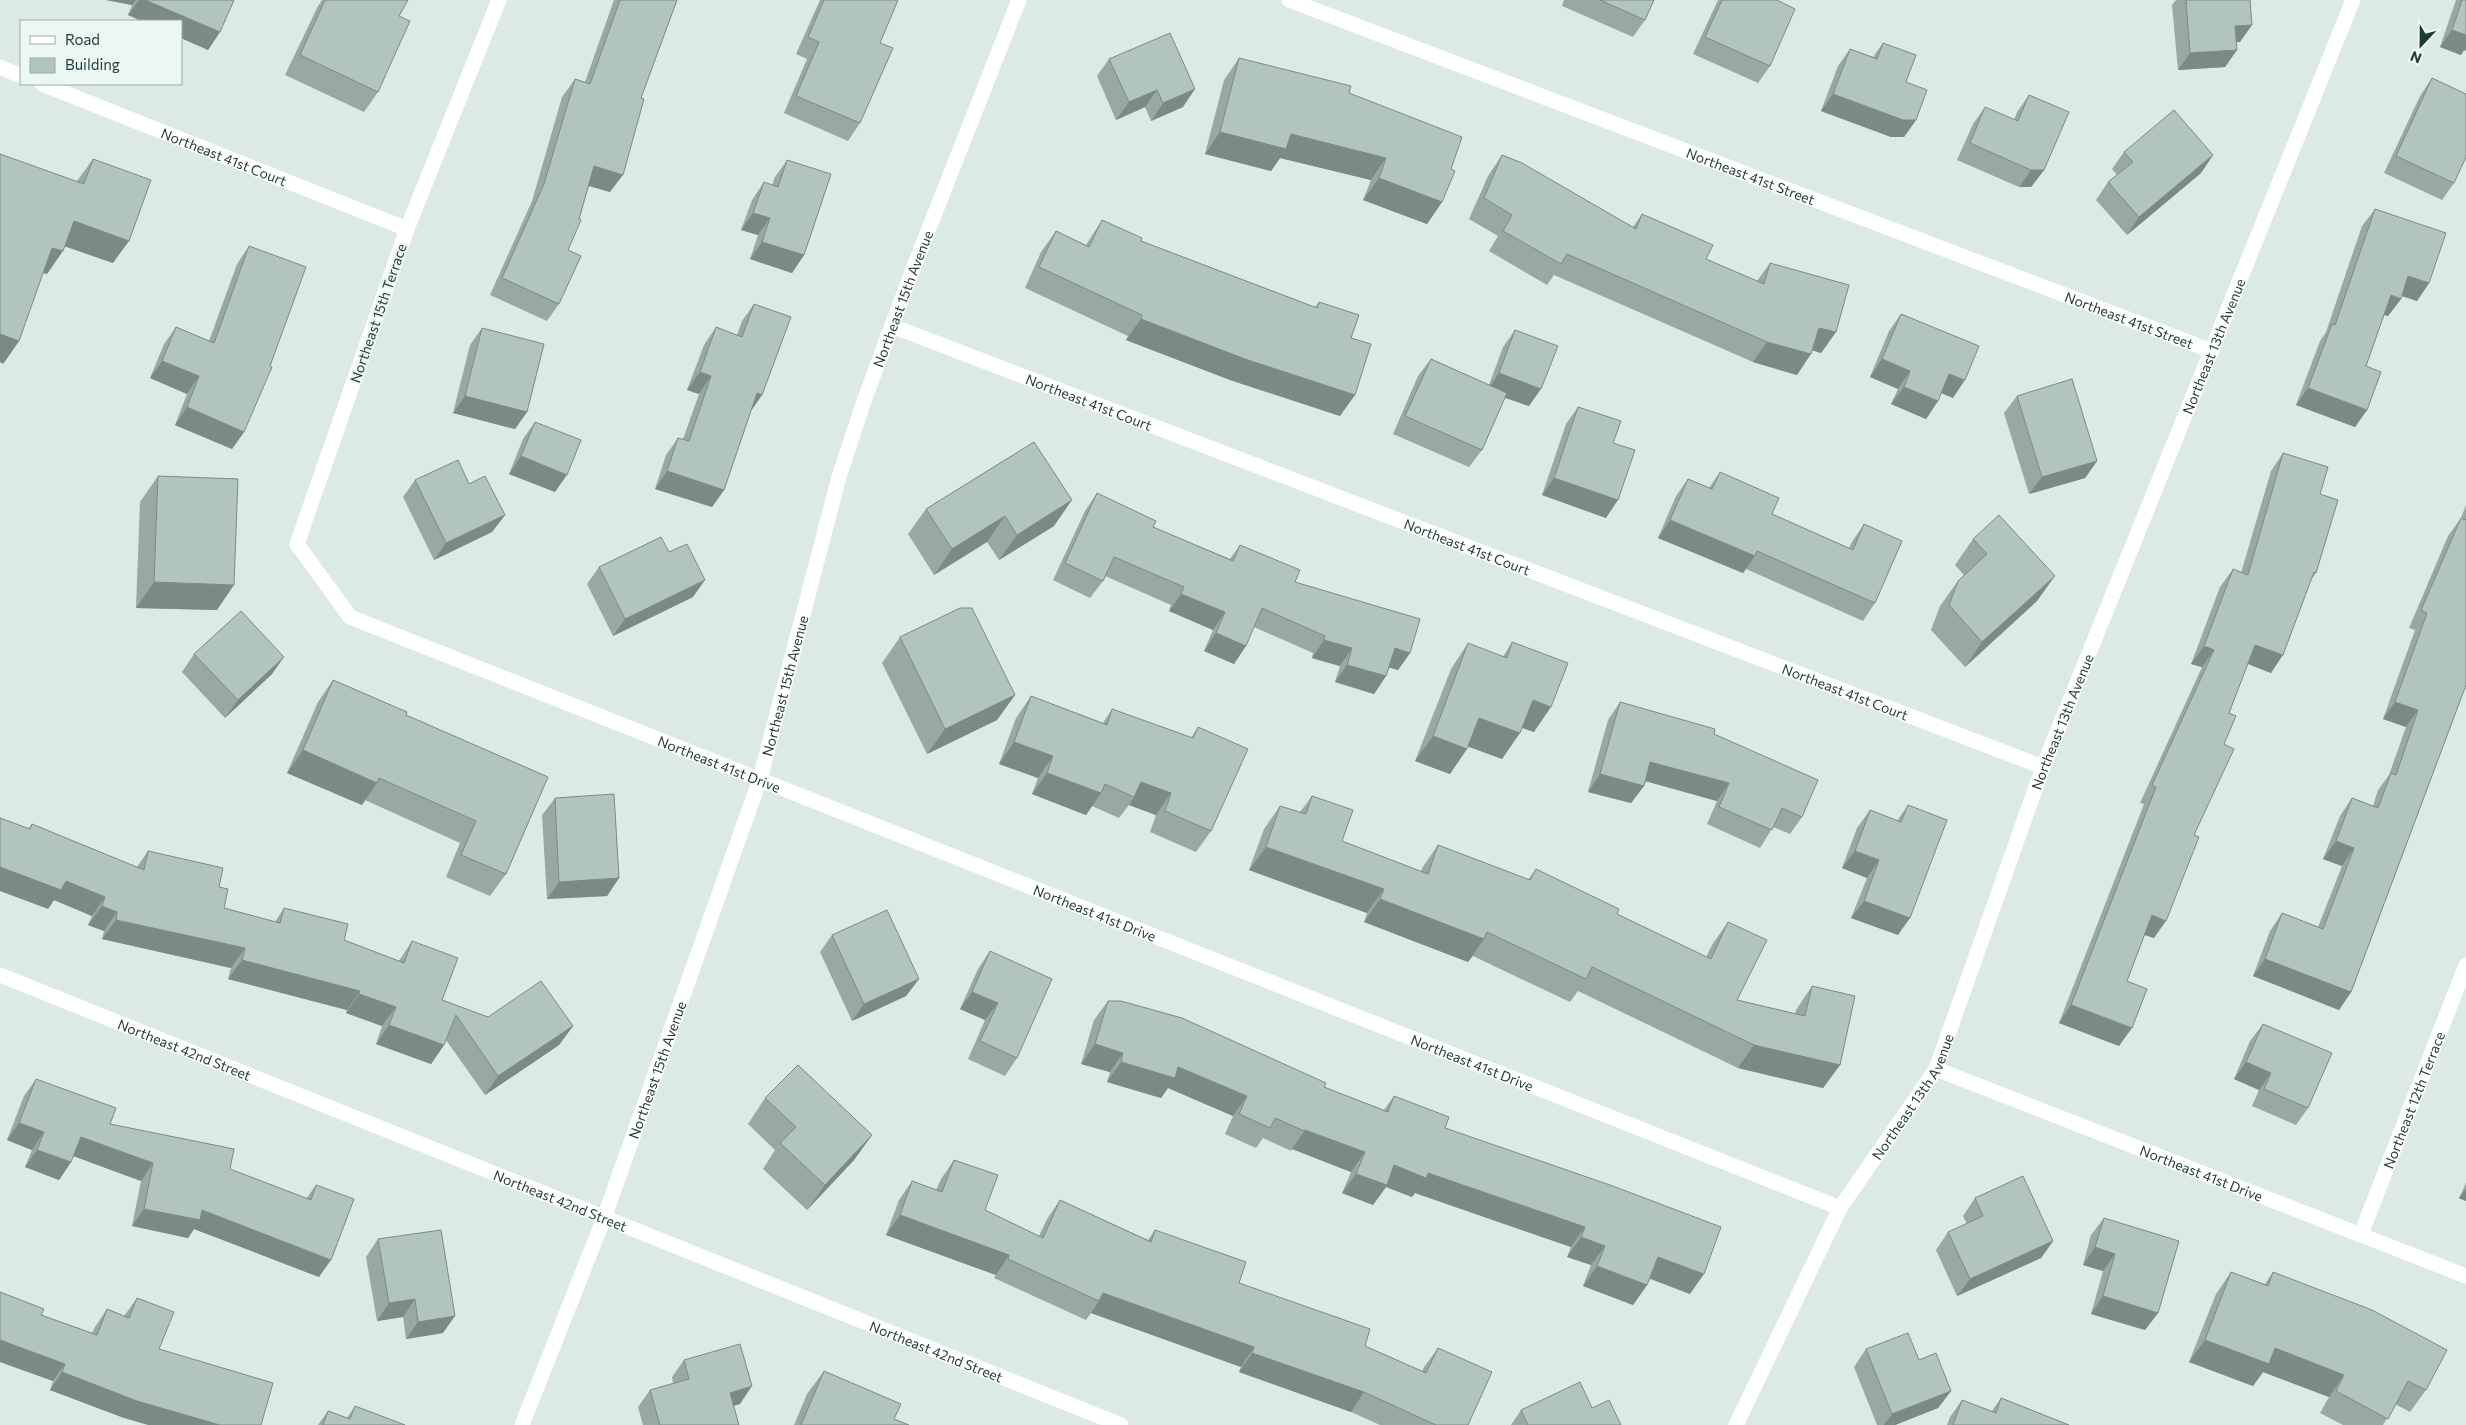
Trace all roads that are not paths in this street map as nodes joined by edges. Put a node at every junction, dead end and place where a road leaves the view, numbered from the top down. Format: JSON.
{"nodes":[{"id":1,"x":499,"y":0,"type":"edge"},
{"id":2,"x":1018,"y":0,"type":"edge"},
{"id":3,"x":1289,"y":0,"type":"edge"},
{"id":4,"x":2353,"y":0,"type":"edge"},
{"id":5,"x":0,"y":67,"type":"edge"},
{"id":6,"x":20,"y":76,"type":"edge"},
{"id":7,"x":45,"y":85,"type":"edge"},
{"id":8,"x":407,"y":229,"type":"junction"},
{"id":9,"x":892,"y":326,"type":"junction"},
{"id":10,"x":2212,"y":351,"type":"junction"},
{"id":11,"x":350,"y":617,"type":"joint"},
{"id":12,"x":2043,"y":767,"type":"junction"},
{"id":13,"x":760,"y":779,"type":"junction"},
{"id":14,"x":2466,"y":964,"type":"edge"},
{"id":15,"x":0,"y":975,"type":"edge"},
{"id":16,"x":1936,"y":1069,"type":"junction"},
{"id":17,"x":1840,"y":1208,"type":"junction"},
{"id":18,"x":604,"y":1218,"type":"junction"},
{"id":19,"x":2361,"y":1234,"type":"junction"},
{"id":20,"x":2466,"y":1276,"type":"edge"},
{"id":21,"x":522,"y":1425,"type":"edge"},
{"id":22,"x":1121,"y":1425,"type":"edge"},
{"id":23,"x":1736,"y":1425,"type":"edge"}],
"edges":[{"from":1,"to":8,"type":"street","name":"Northeast 15th Terrace"},
{"from":2,"to":9,"type":"street","name":"Northeast 15th Avenue"},
{"from":3,"to":10,"type":"street","name":"Northeast 41st Street"},
{"from":4,"to":10,"type":"street","name":"Northeast 13th Avenue"},
{"from":5,"to":6,"type":"street"},
{"from":7,"to":8,"type":"street","name":"Northeast 41st Court"},
{"from":8,"to":11,"type":"street","name":"Northeast 15th Terrace"},
{"from":9,"to":12,"type":"street","name":"Northeast 41st Court"},
{"from":9,"to":13,"type":"street","name":"Northeast 15th Avenue"},
{"from":10,"to":12,"type":"street","name":"Northeast 13th Avenue"},
{"from":11,"to":13,"type":"street","name":"Northeast 41st Drive"},
{"from":12,"to":16,"type":"street","name":"Northeast 13th Avenue"},
{"from":13,"to":17,"type":"street","name":"Northeast 41st Drive"},
{"from":13,"to":18,"type":"street","name":"Northeast 15th Avenue"},
{"from":14,"to":19,"type":"street","name":"Northeast 12th Terrace"},
{"from":15,"to":18,"type":"street","name":"Northeast 42nd Street"},
{"from":16,"to":17,"type":"street","name":"Northeast 13th Avenue"},
{"from":16,"to":19,"type":"street","name":"Northeast 41st Drive"},
{"from":17,"to":23,"type":"street","name":"Northeast 13th Avenue"},
{"from":18,"to":21,"type":"street","name":"Northeast 15th Avenue"},
{"from":18,"to":22,"type":"street","name":"Northeast 42nd Street"},
{"from":19,"to":20,"type":"street","name":"Northeast 41st Drive"}]}
